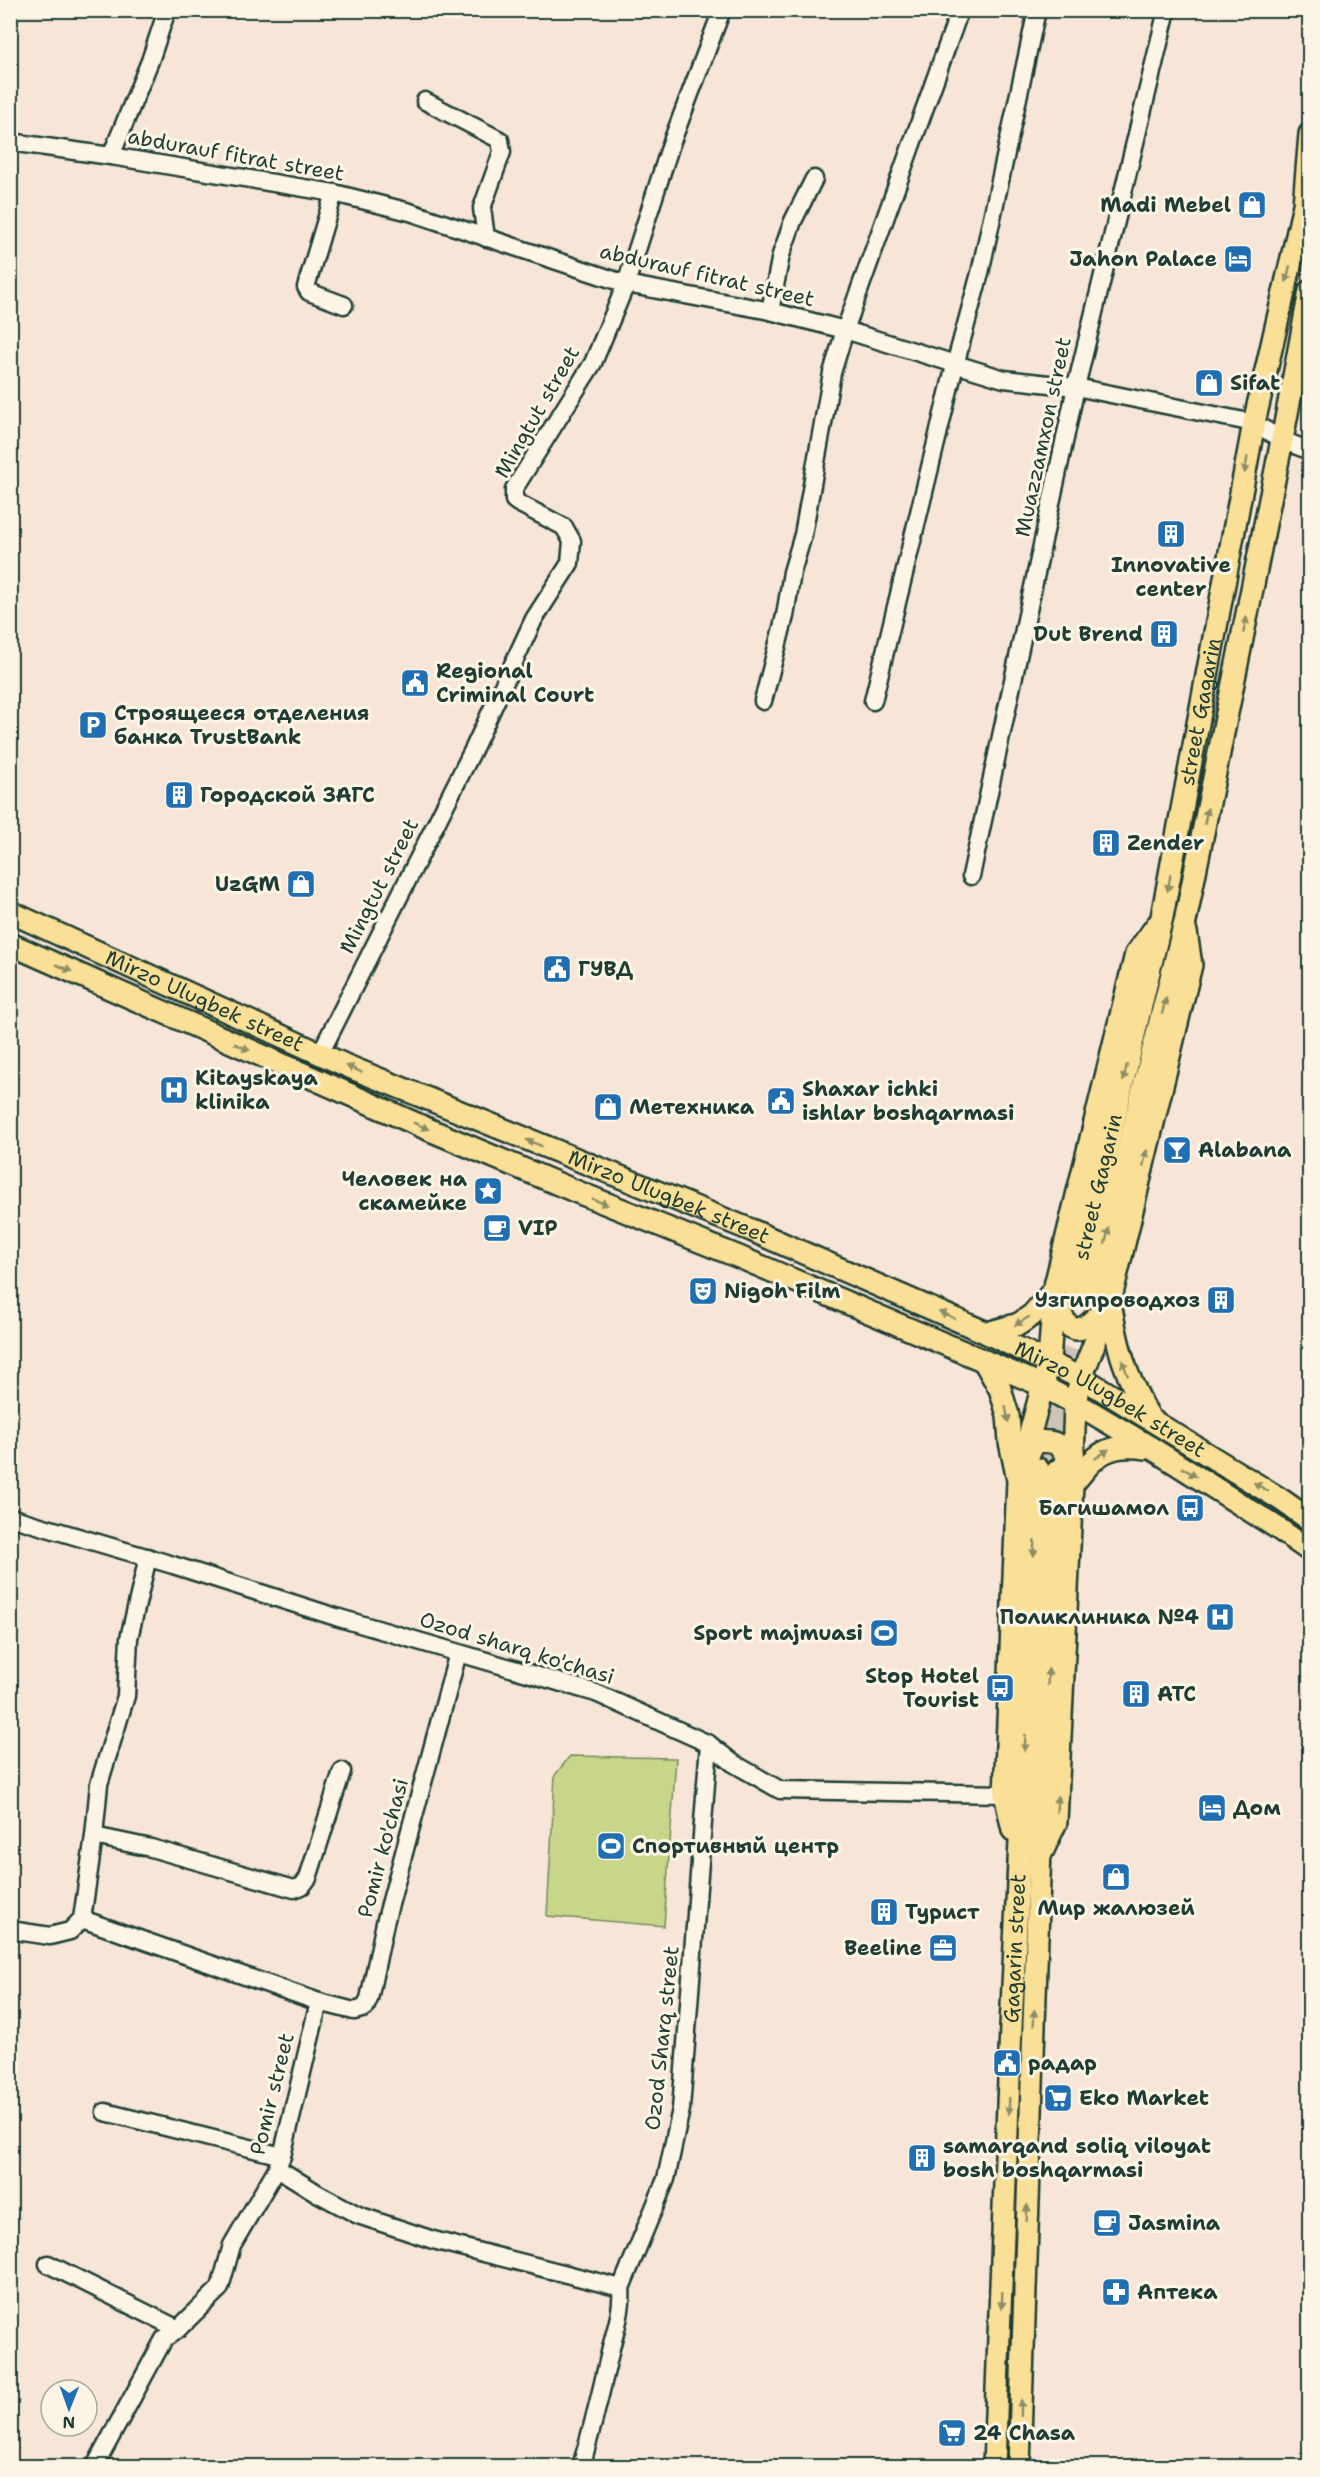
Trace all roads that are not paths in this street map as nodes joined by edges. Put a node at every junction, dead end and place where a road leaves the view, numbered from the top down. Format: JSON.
{"nodes":[{"id":1,"x":167,"y":10,"type":"edge"},
{"id":2,"x":722,"y":10,"type":"edge"},
{"id":3,"x":960,"y":10,"type":"edge"},
{"id":4,"x":1037,"y":10,"type":"edge"},
{"id":5,"x":1167,"y":10,"type":"edge"},
{"id":6,"x":426,"y":101,"type":"dead end"},
{"id":7,"x":1310,"y":134,"type":"edge"},
{"id":8,"x":10,"y":142,"type":"edge"},
{"id":9,"x":111,"y":156,"type":"junction"},
{"id":10,"x":814,"y":179,"type":"dead end"},
{"id":11,"x":334,"y":193,"type":"junction"},
{"id":12,"x":486,"y":238,"type":"junction"},
{"id":13,"x":626,"y":284,"type":"junction"},
{"id":14,"x":1310,"y":291,"type":"edge"},
{"id":15,"x":345,"y":305,"type":"dead end"},
{"id":16,"x":770,"y":311,"type":"junction"},
{"id":17,"x":845,"y":330,"type":"junction"},
{"id":18,"x":955,"y":365,"type":"junction"},
{"id":19,"x":1076,"y":387,"type":"junction"},
{"id":20,"x":1254,"y":423,"type":"junction"},
{"id":21,"x":1282,"y":440,"type":"junction"},
{"id":22,"x":1310,"y":451,"type":"edge"},
{"id":23,"x":763,"y":701,"type":"dead end"},
{"id":24,"x":873,"y":701,"type":"dead end"},
{"id":25,"x":971,"y":876,"type":"dead end"},
{"id":26,"x":10,"y":912,"type":"edge"},
{"id":27,"x":10,"y":944,"type":"edge"},
{"id":28,"x":320,"y":1054,"type":"junction"},
{"id":29,"x":1082,"y":1293,"type":"junction"},
{"id":30,"x":987,"y":1333,"type":"junction"},
{"id":31,"x":984,"y":1361,"type":"junction"},
{"id":32,"x":1049,"y":1362,"type":"junction"},
{"id":33,"x":1081,"y":1378,"type":"junction"},
{"id":34,"x":1042,"y":1386,"type":"junction"},
{"id":35,"x":1074,"y":1403,"type":"junction"},
{"id":36,"x":1151,"y":1420,"type":"junction"},
{"id":37,"x":1153,"y":1449,"type":"junction"},
{"id":38,"x":1056,"y":1475,"type":"junction"},
{"id":39,"x":1018,"y":1480,"type":"junction"},
{"id":40,"x":10,"y":1517,"type":"edge"},
{"id":41,"x":1310,"y":1520,"type":"edge"},
{"id":42,"x":1310,"y":1551,"type":"edge"},
{"id":43,"x":148,"y":1557,"type":"junction"},
{"id":44,"x":458,"y":1653,"type":"junction"},
{"id":45,"x":709,"y":1744,"type":"junction"},
{"id":46,"x":342,"y":1771,"type":"dead end"},
{"id":47,"x":1005,"y":1794,"type":"junction"},
{"id":48,"x":94,"y":1836,"type":"junction"},
{"id":49,"x":1029,"y":1858,"type":"junction"},
{"id":50,"x":82,"y":1919,"type":"junction"},
{"id":51,"x":10,"y":1930,"type":"edge"},
{"id":52,"x":319,"y":2002,"type":"junction"},
{"id":53,"x":105,"y":2112,"type":"dead end"},
{"id":54,"x":280,"y":2162,"type":"junction"},
{"id":55,"x":48,"y":2264,"type":"dead end"},
{"id":56,"x":621,"y":2288,"type":"junction"},
{"id":57,"x":178,"y":2329,"type":"junction"},
{"id":58,"x":95,"y":2466,"type":"edge"},
{"id":59,"x":581,"y":2466,"type":"edge"},
{"id":60,"x":994,"y":2466,"type":"edge"},
{"id":61,"x":1019,"y":2466,"type":"edge"}],
"edges":[{"from":1,"to":9,"type":"street"},
{"from":2,"to":13,"type":"street","name":"Mingtut street"},
{"from":3,"to":17,"type":"street"},
{"from":4,"to":18,"type":"street"},
{"from":5,"to":19,"type":"street","name":"Muazzamxon street"},
{"from":6,"to":12,"type":"street"},
{"from":7,"to":20,"type":"main road","name":"street Gagarin","one_way":true},
{"from":8,"to":9,"type":"street","name":"abdurauf fitrat street"},
{"from":9,"to":11,"type":"street","name":"abdurauf fitrat street"},
{"from":10,"to":16,"type":"street"},
{"from":11,"to":12,"type":"street","name":"abdurauf fitrat street"},
{"from":11,"to":15,"type":"street"},
{"from":12,"to":13,"type":"street","name":"abdurauf fitrat street"},
{"from":13,"to":16,"type":"street","name":"abdurauf fitrat street"},
{"from":13,"to":28,"type":"street","name":"Mingtut street"},
{"from":14,"to":21,"type":"main road","name":"street Gagarin"},
{"from":16,"to":17,"type":"street","name":"abdurauf fitrat street"},
{"from":17,"to":18,"type":"street","name":"abdurauf fitrat street"},
{"from":17,"to":23,"type":"street"},
{"from":18,"to":19,"type":"street","name":"abdurauf fitrat street"},
{"from":18,"to":24,"type":"street"},
{"from":19,"to":20,"type":"street","name":"abdurauf fitrat street"},
{"from":19,"to":25,"type":"street","name":"Muazzamxon street"},
{"from":20,"to":21,"type":"street","name":"abdurauf fitrat street"},
{"from":20,"to":29,"type":"main road","name":"street Gagarin","one_way":true},
{"from":21,"to":22,"type":"street","name":"abdurauf fitrat street"},
{"from":29,"to":21,"type":"main road","name":"street Gagarin","one_way":true},
{"from":26,"to":28,"type":"main road","name":"Mirzo Ulugbek street"},
{"from":27,"to":31,"type":"main road","name":"Mirzo Ulugbek street","one_way":true},
{"from":30,"to":28,"type":"main road","name":"Mirzo Ulugbek street","one_way":true},
{"from":29,"to":30,"type":"main road","one_way":true},
{"from":29,"to":32,"type":"main road"},
{"from":29,"to":33,"type":"main road"},
{"from":36,"to":29,"type":"main road","one_way":true},
{"from":30,"to":32,"type":"main road","name":"Mirzo Ulugbek street"},
{"from":31,"to":34,"type":"main road","name":"Mirzo Ulugbek street"},
{"from":31,"to":39,"type":"main road","one_way":true},
{"from":32,"to":33,"type":"main road","name":"Mirzo Ulugbek street"},
{"from":32,"to":34,"type":"main road"},
{"from":33,"to":35,"type":"main road"},
{"from":33,"to":36,"type":"main road","name":"Mirzo Ulugbek street"},
{"from":34,"to":35,"type":"main road","name":"Mirzo Ulugbek street"},
{"from":34,"to":39,"type":"main road"},
{"from":35,"to":37,"type":"main road","name":"Mirzo Ulugbek street"},
{"from":35,"to":38,"type":"main road"},
{"from":41,"to":36,"type":"main road","name":"Mirzo Ulugbek street","one_way":true},
{"from":38,"to":37,"type":"main road","one_way":true},
{"from":37,"to":42,"type":"main road","name":"Mirzo Ulugbek street","one_way":true},
{"from":38,"to":39,"type":"main road"},
{"from":38,"to":49,"type":"main road","name":"Gagarin street"},
{"from":39,"to":47,"type":"main road","one_way":true},
{"from":40,"to":43,"type":"street","name":"Ozod sharq ko'chasi"},
{"from":43,"to":44,"type":"street","name":"Ozod sharq ko'chasi"},
{"from":43,"to":48,"type":"street"},
{"from":44,"to":45,"type":"street","name":"Ozod sharq ko'chasi"},
{"from":44,"to":52,"type":"street","name":"Pomir ko'chasi"},
{"from":45,"to":47,"type":"street","name":"Ozod sharq ko'chasi"},
{"from":45,"to":56,"type":"street","name":"Ozod Sharq street"},
{"from":46,"to":48,"type":"street"},
{"from":47,"to":49,"type":"main road"},
{"from":48,"to":50,"type":"street"},
{"from":49,"to":60,"type":"main road","name":"Gagarin street","one_way":true},
{"from":61,"to":49,"type":"main road","name":"Gagarin street","one_way":true},
{"from":50,"to":51,"type":"street"},
{"from":50,"to":52,"type":"street","name":"Pomir ko'chasi"},
{"from":52,"to":54,"type":"street","name":"Pomir street"},
{"from":53,"to":54,"type":"street"},
{"from":54,"to":56,"type":"street"},
{"from":54,"to":57,"type":"street","name":"Pomir street"},
{"from":55,"to":57,"type":"street"},
{"from":56,"to":59,"type":"street","name":"Ozod Sharq street"},
{"from":57,"to":58,"type":"street","name":"Pomir street"}]}
